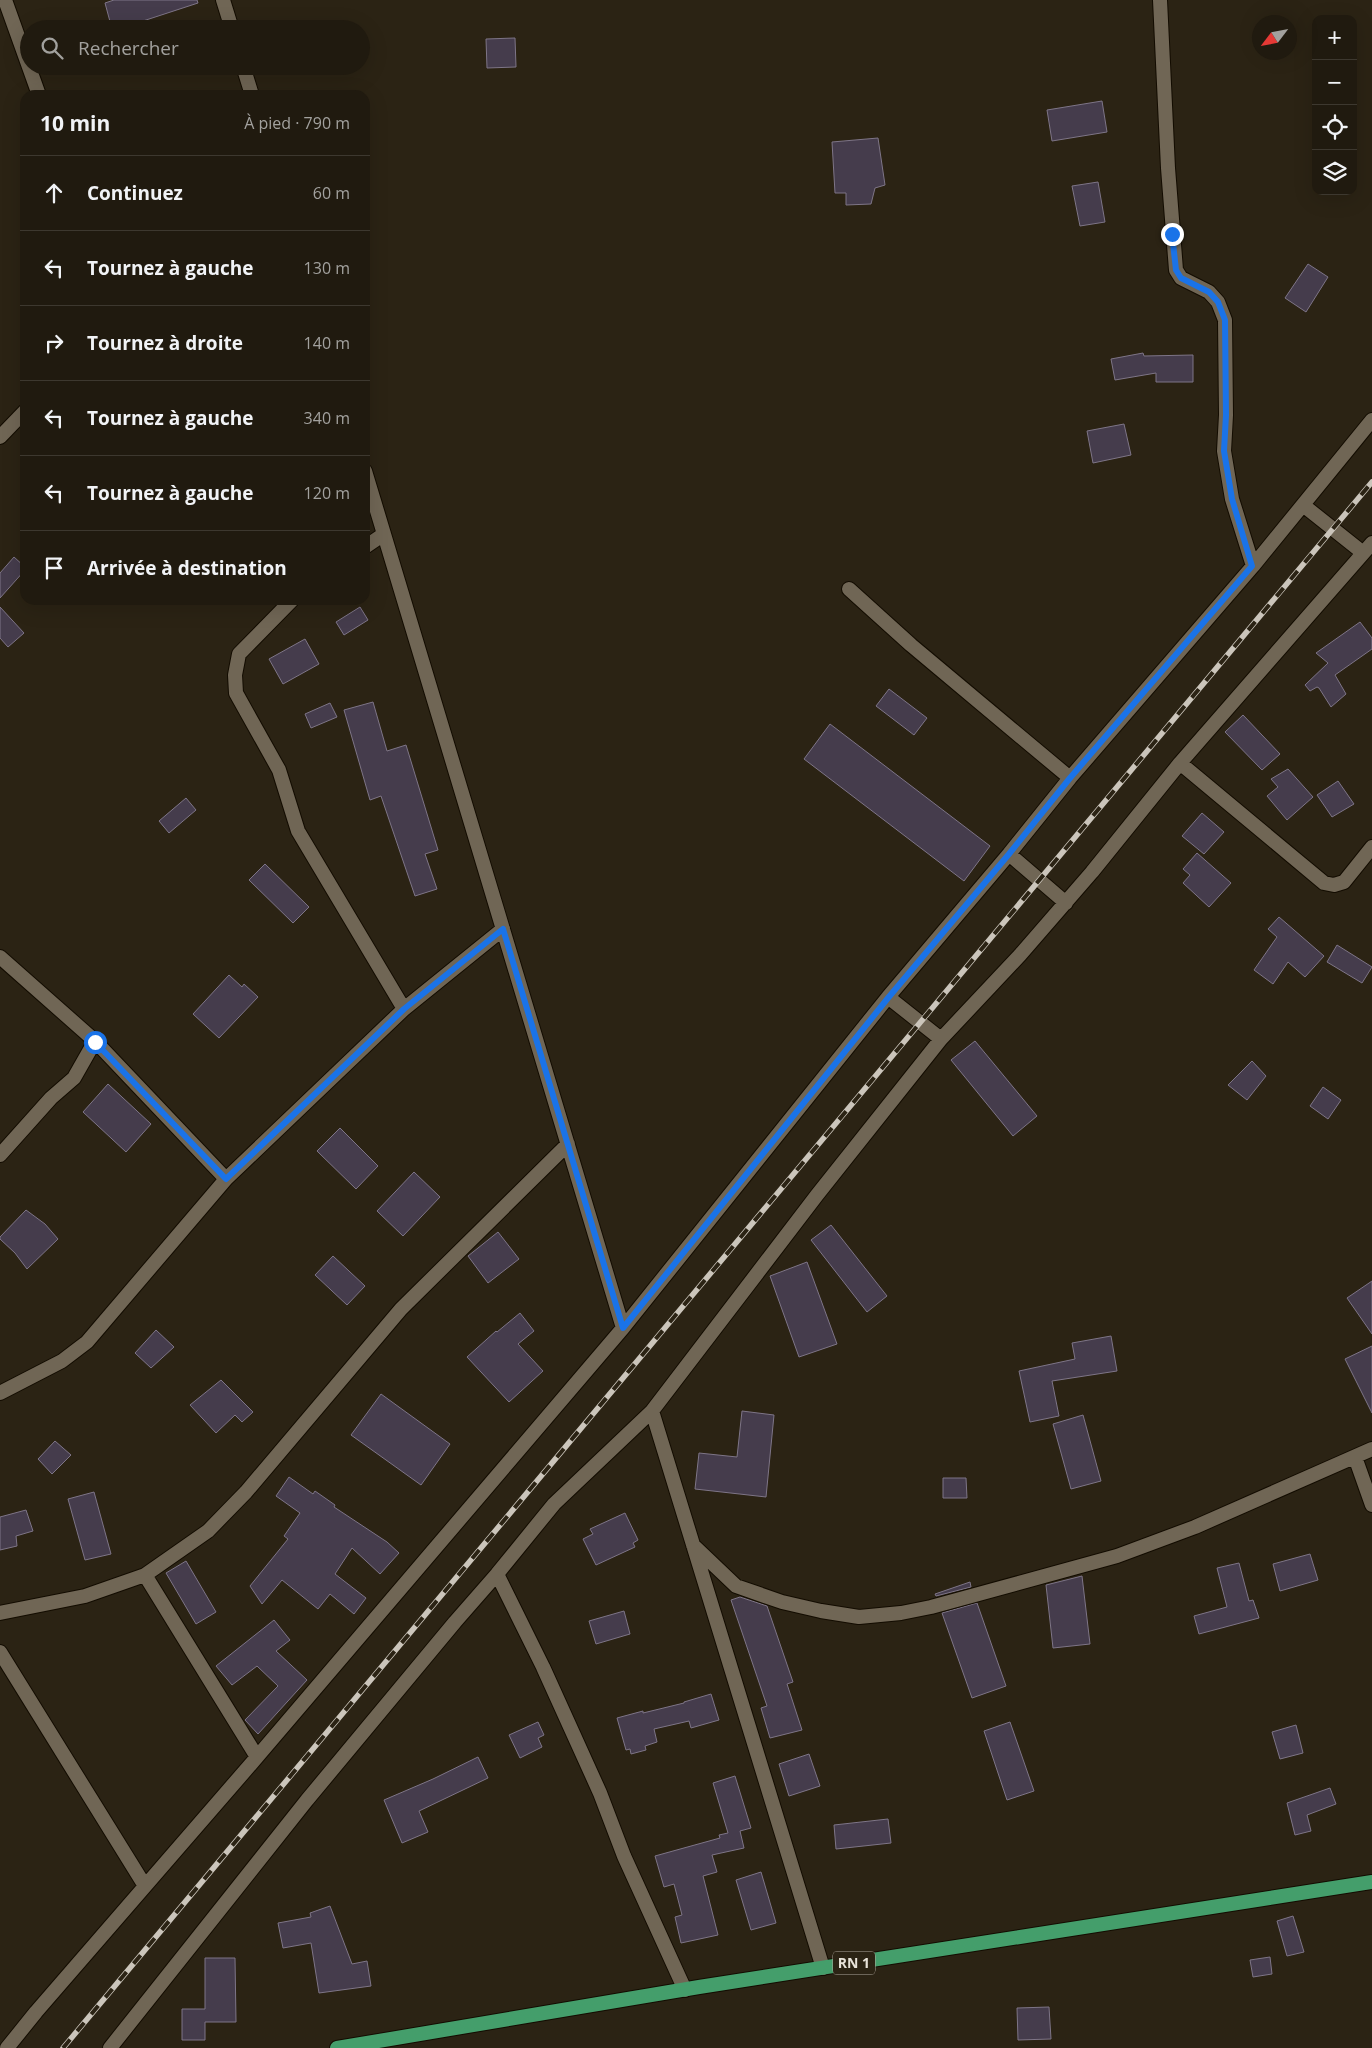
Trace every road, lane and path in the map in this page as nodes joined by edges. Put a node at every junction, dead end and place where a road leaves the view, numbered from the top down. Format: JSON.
{"nodes":[{"id":1,"x":5,"y":0,"type":"edge"},
{"id":2,"x":223,"y":0,"type":"edge"},
{"id":3,"x":1160,"y":0,"type":"edge"},
{"id":4,"x":229,"y":20,"type":"edge"},
{"id":5,"x":20,"y":42,"type":"edge"},
{"id":6,"x":32,"y":75,"type":"edge"},
{"id":7,"x":246,"y":75,"type":"edge"},
{"id":8,"x":37,"y":90,"type":"edge"},
{"id":9,"x":250,"y":90,"type":"edge"},
{"id":10,"x":20,"y":416,"type":"edge"},
{"id":11,"x":1372,"y":420,"type":"edge"},
{"id":12,"x":0,"y":437,"type":"edge"},
{"id":13,"x":370,"y":488,"type":"edge"},
{"id":14,"x":1302,"y":505,"type":"junction"},
{"id":15,"x":384,"y":534,"type":"junction"},
{"id":16,"x":370,"y":544,"type":"edge"},
{"id":17,"x":1367,"y":548,"type":"edge"},
{"id":18,"x":1252,"y":566,"type":"junction"},
{"id":19,"x":849,"y":589,"type":"dead end"},
{"id":20,"x":287,"y":605,"type":"edge"},
{"id":21,"x":1180,"y":763,"type":"junction"},
{"id":22,"x":1070,"y":778,"type":"junction"},
{"id":23,"x":1372,"y":847,"type":"edge"},
{"id":24,"x":1009,"y":854,"type":"junction"},
{"id":25,"x":1066,"y":903,"type":"junction"},
{"id":26,"x":503,"y":929,"type":"junction"},
{"id":27,"x":0,"y":958,"type":"edge"},
{"id":28,"x":888,"y":998,"type":"junction"},
{"id":29,"x":404,"y":1009,"type":"junction"},
{"id":30,"x":941,"y":1039,"type":"junction"},
{"id":31,"x":95,"y":1042,"type":"junction"},
{"id":32,"x":568,"y":1144,"type":"junction"},
{"id":33,"x":0,"y":1155,"type":"edge"},
{"id":34,"x":226,"y":1179,"type":"junction"},
{"id":35,"x":623,"y":1328,"type":"junction"},
{"id":36,"x":0,"y":1393,"type":"edge"},
{"id":37,"x":652,"y":1411,"type":"junction"},
{"id":38,"x":1372,"y":1449,"type":"edge"},
{"id":39,"x":1354,"y":1457,"type":"junction"},
{"id":40,"x":1372,"y":1505,"type":"edge"},
{"id":41,"x":693,"y":1545,"type":"junction"},
{"id":42,"x":497,"y":1574,"type":"junction"},
{"id":43,"x":145,"y":1576,"type":"junction"},
{"id":44,"x":0,"y":1613,"type":"edge"},
{"id":45,"x":0,"y":1652,"type":"edge"},
{"id":46,"x":257,"y":1757,"type":"junction"},
{"id":47,"x":1372,"y":1882,"type":"edge"},
{"id":48,"x":145,"y":1886,"type":"junction"},
{"id":49,"x":823,"y":1968,"type":"junction"},
{"id":50,"x":685,"y":1990,"type":"junction"},
{"id":51,"x":7,"y":2048,"type":"edge"},
{"id":52,"x":110,"y":2048,"type":"edge"},
{"id":53,"x":337,"y":2048,"type":"edge"}],
"edges":[{"from":1,"to":5,"type":"street"},
{"from":2,"to":4,"type":"street"},
{"from":3,"to":18,"type":"street"},
{"from":6,"to":8,"type":"street"},
{"from":7,"to":9,"type":"street"},
{"from":10,"to":12,"type":"street"},
{"from":11,"to":14,"type":"street"},
{"from":13,"to":15,"type":"street"},
{"from":14,"to":17,"type":"street"},
{"from":14,"to":18,"type":"street"},
{"from":15,"to":16,"type":"street"},
{"from":15,"to":26,"type":"street"},
{"from":17,"to":21,"type":"street"},
{"from":18,"to":22,"type":"street"},
{"from":19,"to":22,"type":"street"},
{"from":20,"to":29,"type":"street"},
{"from":21,"to":23,"type":"street"},
{"from":21,"to":25,"type":"street"},
{"from":22,"to":24,"type":"street"},
{"from":24,"to":25,"type":"street"},
{"from":24,"to":28,"type":"street"},
{"from":25,"to":30,"type":"street"},
{"from":26,"to":29,"type":"street"},
{"from":26,"to":32,"type":"street"},
{"from":27,"to":31,"type":"street"},
{"from":28,"to":30,"type":"street"},
{"from":28,"to":35,"type":"street"},
{"from":29,"to":34,"type":"street"},
{"from":30,"to":37,"type":"street"},
{"from":31,"to":33,"type":"street"},
{"from":31,"to":34,"type":"street"},
{"from":32,"to":35,"type":"street"},
{"from":32,"to":43,"type":"street"},
{"from":34,"to":36,"type":"street"},
{"from":35,"to":46,"type":"street"},
{"from":37,"to":41,"type":"street"},
{"from":37,"to":42,"type":"street"},
{"from":38,"to":39,"type":"street"},
{"from":39,"to":40,"type":"street"},
{"from":39,"to":41,"type":"street"},
{"from":41,"to":49,"type":"street"},
{"from":42,"to":50,"type":"street"},
{"from":42,"to":52,"type":"street"},
{"from":43,"to":44,"type":"street"},
{"from":43,"to":46,"type":"street"},
{"from":45,"to":48,"type":"street"},
{"from":46,"to":48,"type":"street"},
{"from":47,"to":49,"type":"main road","number":"RN 1"},
{"from":48,"to":51,"type":"street"},
{"from":49,"to":50,"type":"main road","number":"RN 1"},
{"from":50,"to":53,"type":"main road","number":"RN 1"}]}
